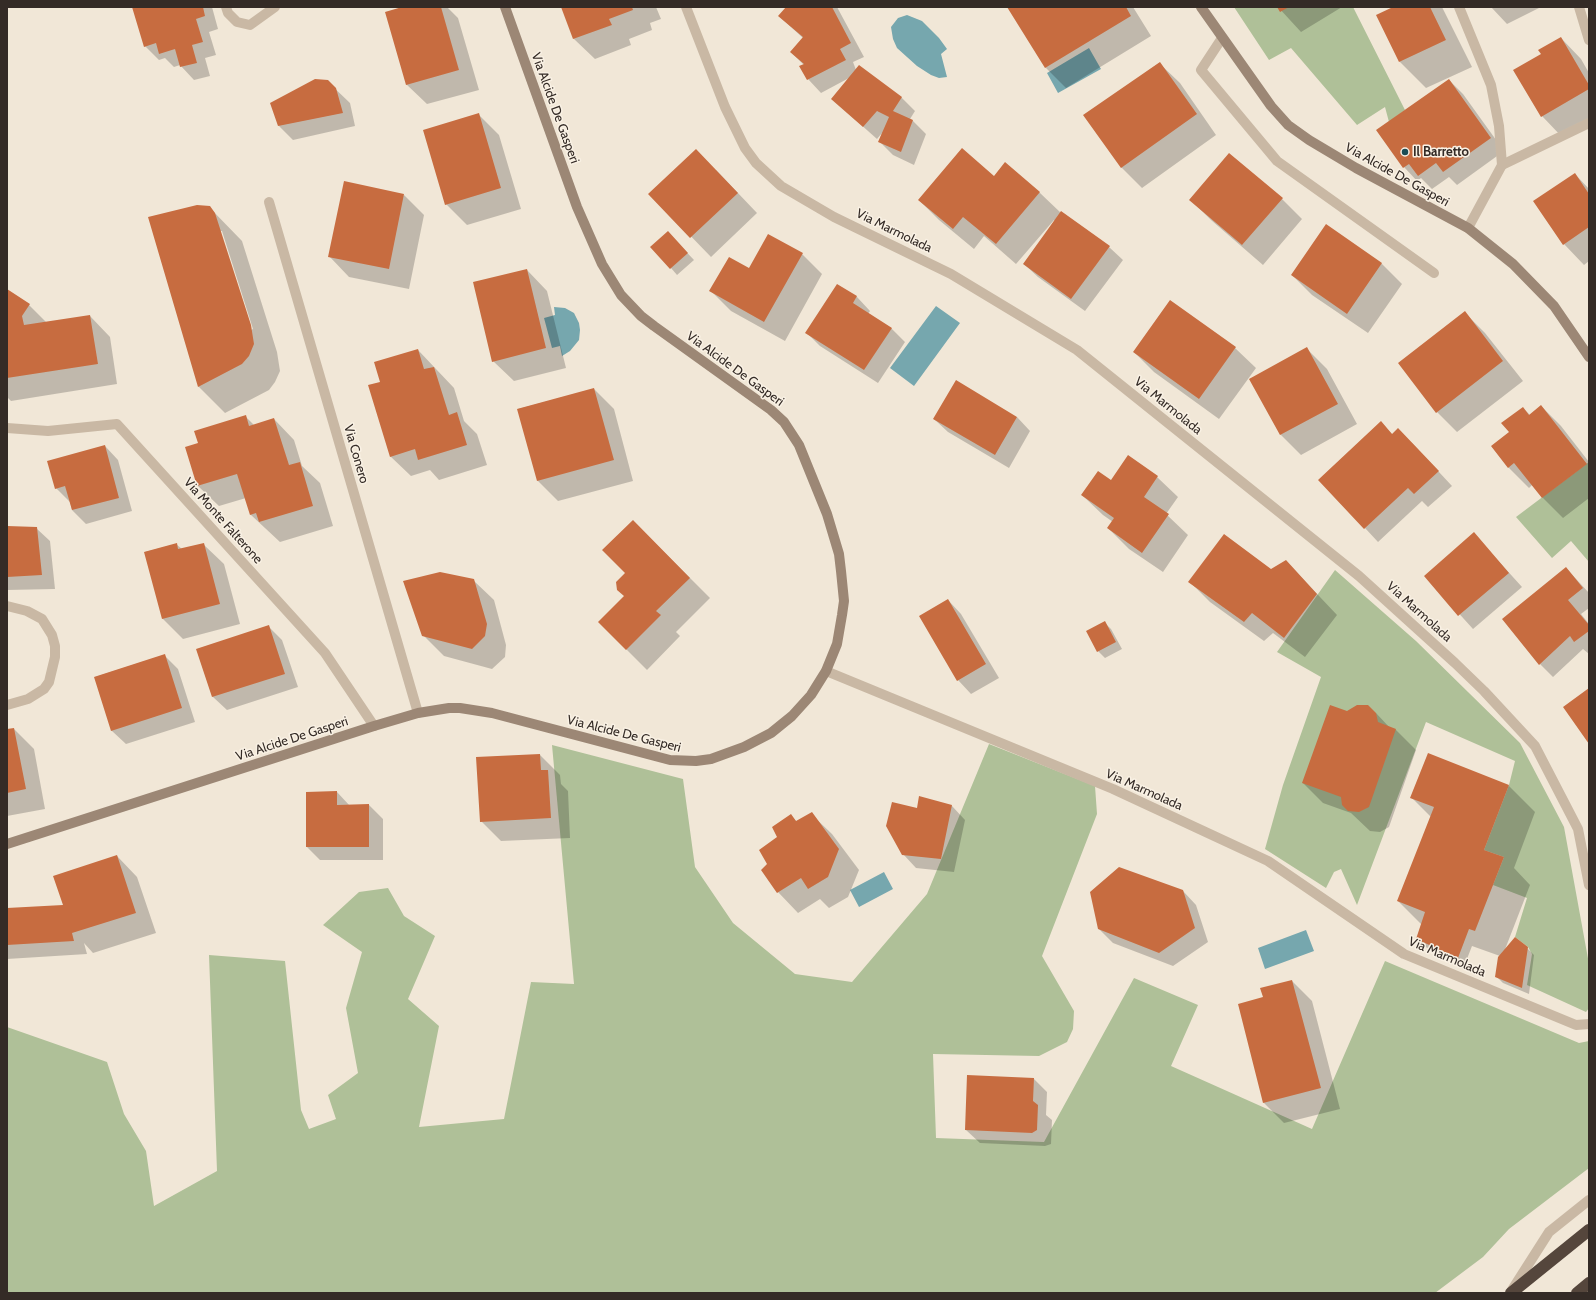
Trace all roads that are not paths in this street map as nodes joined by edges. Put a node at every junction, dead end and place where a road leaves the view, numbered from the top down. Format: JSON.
{"nodes":[{"id":1,"x":226,"y":7,"type":"edge"},
{"id":2,"x":275,"y":7,"type":"edge"},
{"id":3,"x":505,"y":7,"type":"edge"},
{"id":4,"x":686,"y":7,"type":"edge"},
{"id":5,"x":1201,"y":7,"type":"edge"},
{"id":6,"x":1459,"y":7,"type":"edge"},
{"id":7,"x":1579,"y":7,"type":"edge"},
{"id":8,"x":1222,"y":38,"type":"junction"},
{"id":9,"x":1589,"y":40,"type":"edge"},
{"id":10,"x":1589,"y":123,"type":"edge"},
{"id":11,"x":1502,"y":165,"type":"junction"},
{"id":12,"x":269,"y":202,"type":"dead end"},
{"id":13,"x":1468,"y":228,"type":"junction"},
{"id":14,"x":1434,"y":273,"type":"dead end"},
{"id":15,"x":1589,"y":357,"type":"edge"},
{"id":16,"x":7,"y":428,"type":"edge"},
{"id":17,"x":7,"y":606,"type":"edge"},
{"id":18,"x":826,"y":671,"type":"junction"},
{"id":19,"x":7,"y":705,"type":"edge"},
{"id":20,"x":418,"y":713,"type":"junction"},
{"id":21,"x":374,"y":726,"type":"junction"},
{"id":22,"x":7,"y":844,"type":"edge"},
{"id":23,"x":1589,"y":885,"type":"edge"},
{"id":24,"x":1589,"y":1024,"type":"edge"},
{"id":25,"x":1589,"y":1200,"type":"edge"},
{"id":26,"x":1589,"y":1230,"type":"edge"},
{"id":27,"x":1589,"y":1283,"type":"edge"},
{"id":28,"x":1510,"y":1293,"type":"edge"},
{"id":29,"x":1577,"y":1293,"type":"edge"}],
"edges":[{"from":1,"to":2,"type":"street"},
{"from":3,"to":18,"type":"street","name":"Via Alcide De Gasperi"},
{"from":4,"to":23,"type":"street","name":"Via Marmolada"},
{"from":5,"to":8,"type":"street","name":"Via Alcide De Gasperi"},
{"from":6,"to":11,"type":"street"},
{"from":7,"to":9,"type":"street"},
{"from":8,"to":13,"type":"street","name":"Via Alcide De Gasperi"},
{"from":8,"to":14,"type":"street"},
{"from":10,"to":11,"type":"street"},
{"from":11,"to":13,"type":"street"},
{"from":12,"to":20,"type":"street","name":"Via Conero"},
{"from":13,"to":15,"type":"street","name":"Via Alcide De Gasperi"},
{"from":16,"to":21,"type":"street","name":"Via Monte Falterone"},
{"from":17,"to":19,"type":"street"},
{"from":18,"to":20,"type":"street","name":"Via Alcide De Gasperi"},
{"from":18,"to":24,"type":"street","name":"Via Marmolada"},
{"from":20,"to":21,"type":"street","name":"Via Alcide De Gasperi"},
{"from":21,"to":22,"type":"street","name":"Via Alcide De Gasperi"},
{"from":25,"to":28,"type":"street"},
{"from":26,"to":28,"type":"highway"},
{"from":27,"to":29,"type":"highway"}]}
